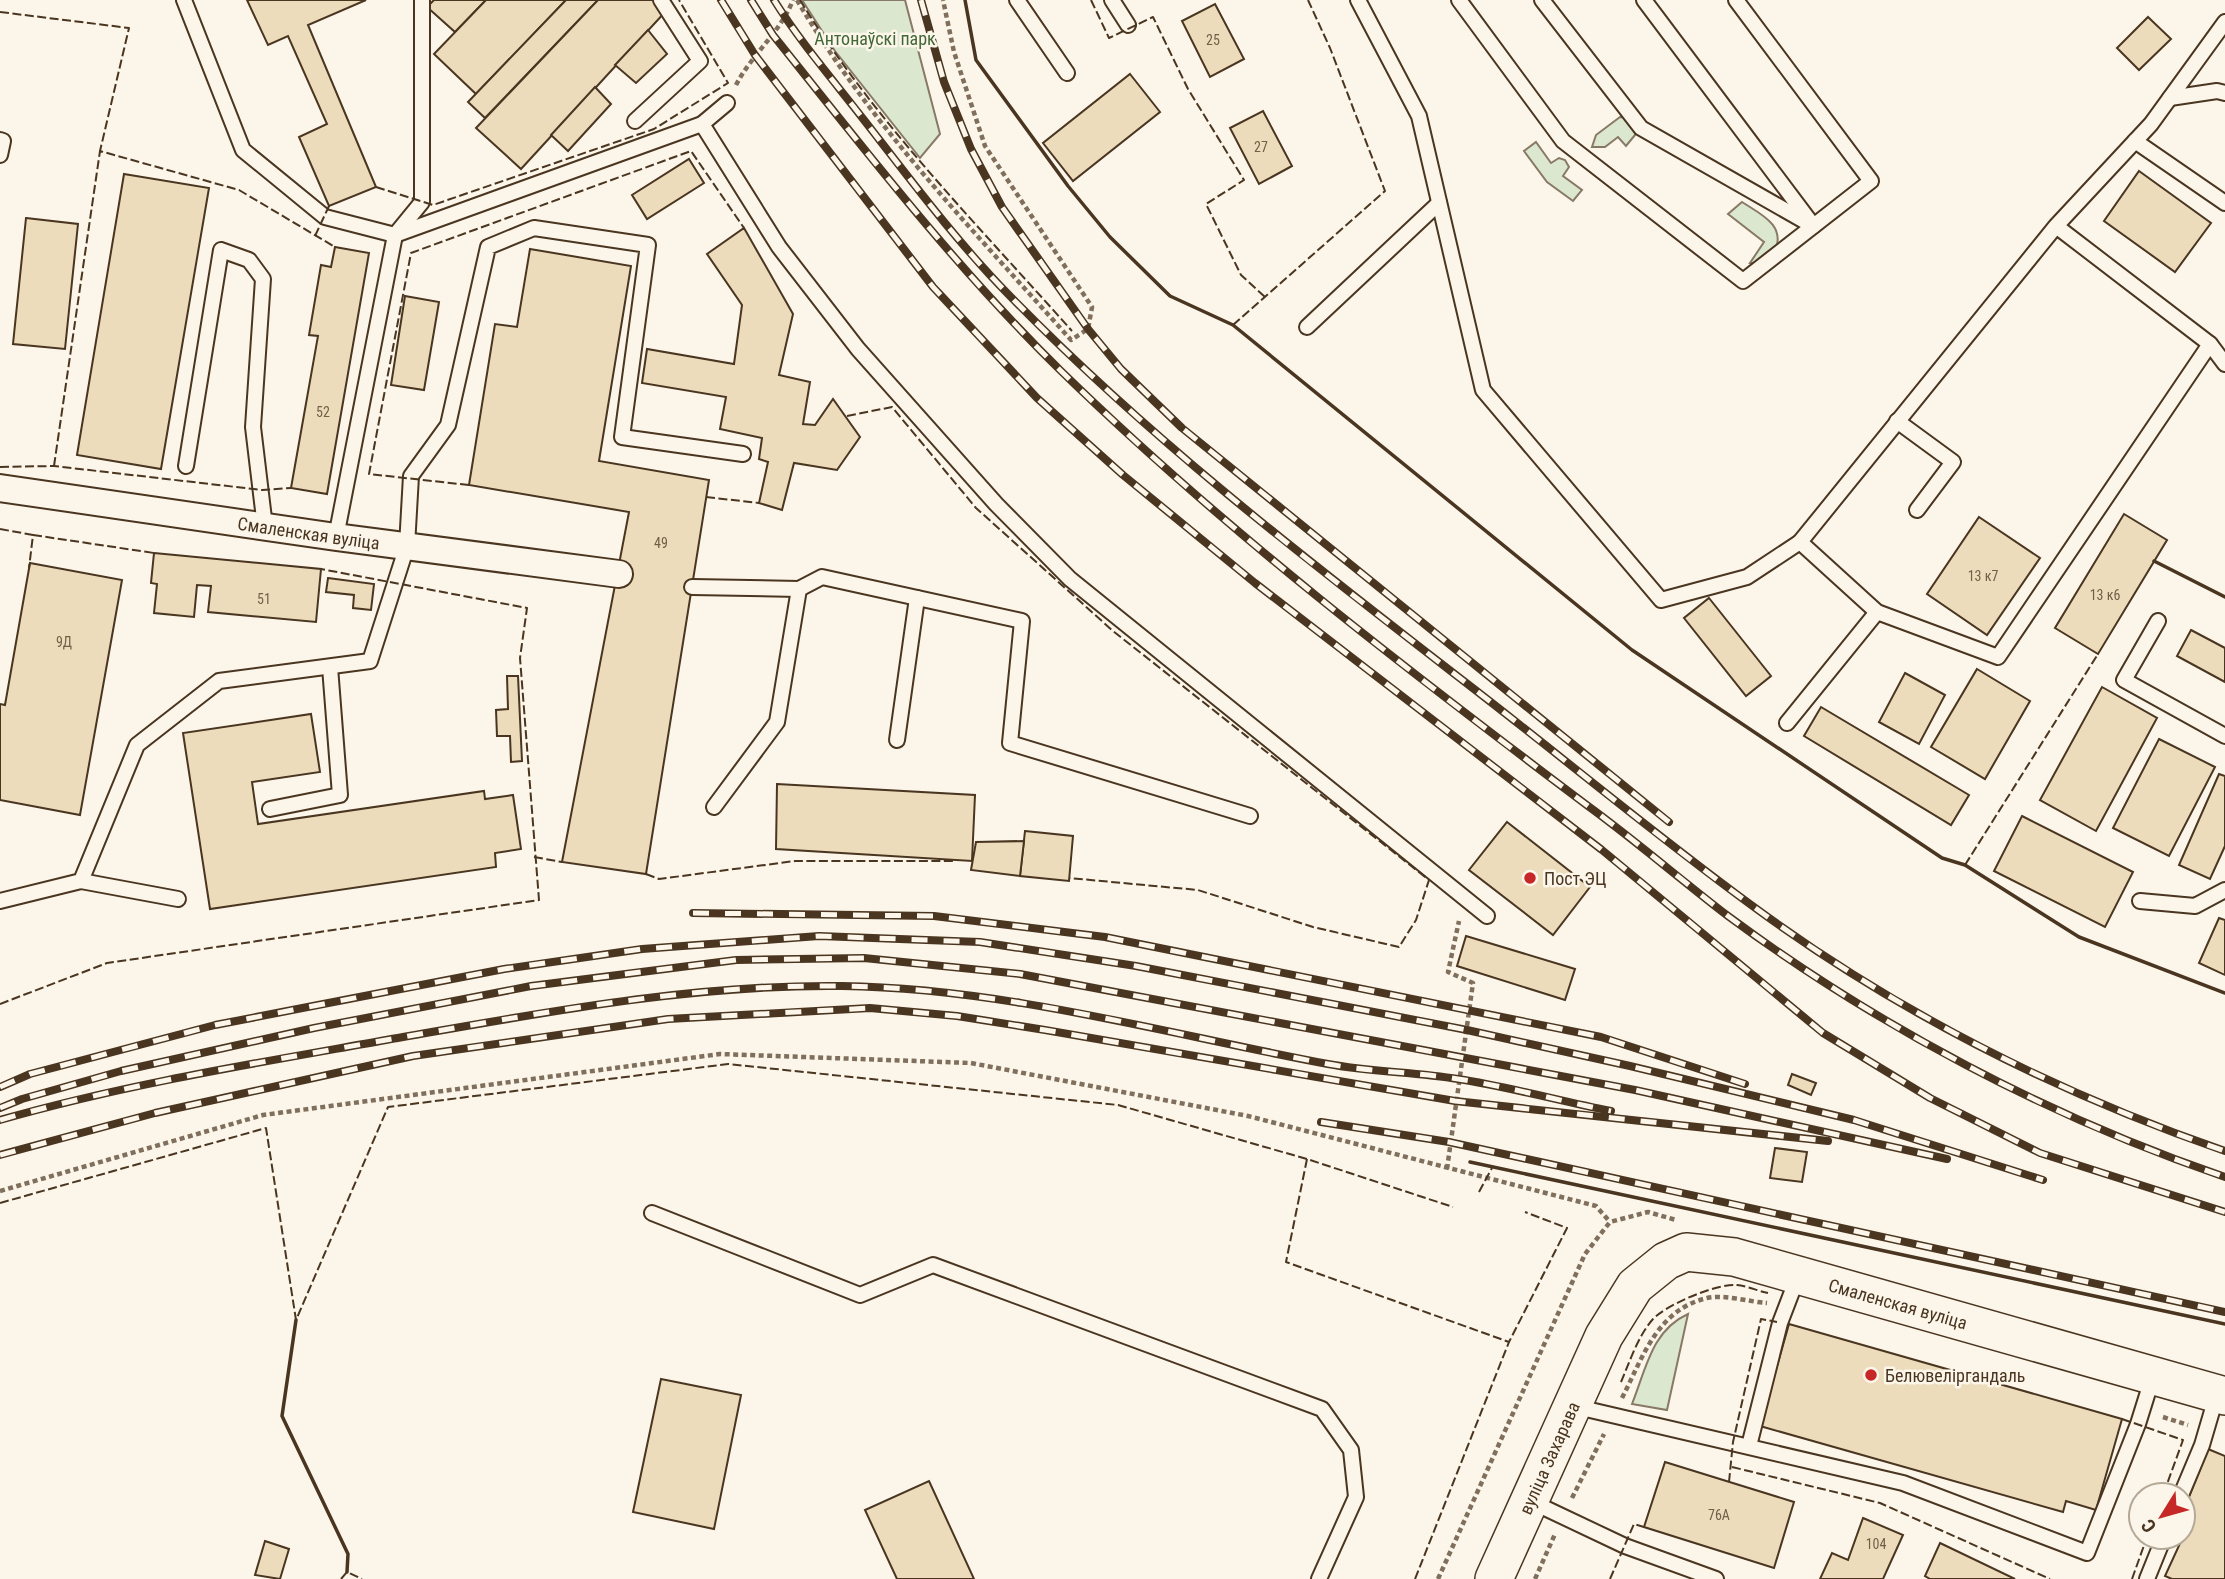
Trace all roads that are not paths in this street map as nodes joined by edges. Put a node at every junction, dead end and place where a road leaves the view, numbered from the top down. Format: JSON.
{"nodes":[{"id":1,"x":184,"y":0,"type":"edge"},
{"id":2,"x":422,"y":0,"type":"edge"},
{"id":3,"x":661,"y":0,"type":"edge"},
{"id":4,"x":1017,"y":0,"type":"edge"},
{"id":5,"x":1112,"y":0,"type":"edge"},
{"id":6,"x":1358,"y":0,"type":"edge"},
{"id":7,"x":1459,"y":0,"type":"edge"},
{"id":8,"x":1542,"y":0,"type":"edge"},
{"id":9,"x":1644,"y":0,"type":"edge"},
{"id":10,"x":1736,"y":0,"type":"edge"},
{"id":11,"x":2225,"y":22,"type":"edge"},
{"id":12,"x":1128,"y":25,"type":"dead end"},
{"id":13,"x":1067,"y":73,"type":"dead end"},
{"id":14,"x":2225,"y":93,"type":"edge"},
{"id":15,"x":2170,"y":98,"type":"junction"},
{"id":16,"x":727,"y":103,"type":"road end"},
{"id":17,"x":635,"y":121,"type":"dead end"},
{"id":18,"x":702,"y":124,"type":"junction"},
{"id":19,"x":0,"y":139,"type":"edge"},
{"id":20,"x":2136,"y":141,"type":"junction"},
{"id":21,"x":0,"y":155,"type":"edge"},
{"id":22,"x":1439,"y":203,"type":"junction"},
{"id":23,"x":2225,"y":203,"type":"edge"},
{"id":24,"x":1813,"y":226,"type":"junction"},
{"id":25,"x":2056,"y":226,"type":"junction"},
{"id":26,"x":395,"y":235,"type":"junction"},
{"id":27,"x":1307,"y":327,"type":"dead end"},
{"id":28,"x":2210,"y":344,"type":"junction"},
{"id":29,"x":2225,"y":364,"type":"edge"},
{"id":30,"x":1897,"y":421,"type":"junction"},
{"id":31,"x":743,"y":454,"type":"dead end"},
{"id":32,"x":186,"y":466,"type":"dead end"},
{"id":33,"x":0,"y":488,"type":"edge"},
{"id":34,"x":1917,"y":510,"type":"dead end"},
{"id":35,"x":265,"y":527,"type":"junction"},
{"id":36,"x":336,"y":537,"type":"junction"},
{"id":37,"x":1800,"y":542,"type":"junction"},
{"id":38,"x":407,"y":546,"type":"junction"},
{"id":39,"x":619,"y":574,"type":"dead end"},
{"id":40,"x":692,"y":587,"type":"dead end"},
{"id":41,"x":799,"y":589,"type":"junction"},
{"id":42,"x":917,"y":598,"type":"junction"},
{"id":43,"x":1877,"y":612,"type":"junction"},
{"id":44,"x":2158,"y":621,"type":"dead end"},
{"id":45,"x":330,"y":667,"type":"junction"},
{"id":46,"x":1787,"y":723,"type":"dead end"},
{"id":47,"x":2225,"y":736,"type":"edge"},
{"id":48,"x":897,"y":740,"type":"dead end"},
{"id":49,"x":714,"y":807,"type":"dead end"},
{"id":50,"x":270,"y":809,"type":"dead end"},
{"id":51,"x":1250,"y":816,"type":"dead end"},
{"id":52,"x":81,"y":881,"type":"junction"},
{"id":53,"x":2225,"y":890,"type":"edge"},
{"id":54,"x":178,"y":899,"type":"dead end"},
{"id":55,"x":0,"y":901,"type":"edge"},
{"id":56,"x":2140,"y":901,"type":"dead end"},
{"id":57,"x":1487,"y":916,"type":"dead end"},
{"id":58,"x":652,"y":1213,"type":"dead end"},
{"id":59,"x":1793,"y":1291,"type":"junction"},
{"id":60,"x":1604,"y":1336,"type":"joint"},
{"id":61,"x":2154,"y":1375,"type":"junction"},
{"id":62,"x":2221,"y":1395,"type":"edge"},
{"id":63,"x":1571,"y":1406,"type":"junction"},
{"id":64,"x":1749,"y":1446,"type":"junction"},
{"id":65,"x":2186,"y":1481,"type":"edge"},
{"id":66,"x":1529,"y":1501,"type":"junction"},
{"id":67,"x":2158,"y":1551,"type":"edge"},
{"id":68,"x":1319,"y":1579,"type":"edge"},
{"id":69,"x":1494,"y":1579,"type":"edge"},
{"id":70,"x":1716,"y":1579,"type":"edge"},
{"id":71,"x":2147,"y":1579,"type":"edge"}],
"edges":[{"from":1,"to":26,"type":"lane"},
{"from":2,"to":26,"type":"lane"},
{"from":3,"to":17,"type":"lane"},
{"from":4,"to":13,"type":"lane"},
{"from":5,"to":12,"type":"lane"},
{"from":6,"to":22,"type":"lane"},
{"from":7,"to":24,"type":"lane"},
{"from":8,"to":24,"type":"lane"},
{"from":9,"to":24,"type":"lane"},
{"from":10,"to":24,"type":"lane"},
{"from":11,"to":15,"type":"lane"},
{"from":14,"to":15,"type":"lane"},
{"from":15,"to":20,"type":"lane"},
{"from":16,"to":18,"type":"lane"},
{"from":18,"to":26,"type":"lane"},
{"from":18,"to":57,"type":"lane"},
{"from":19,"to":21,"type":"lane"},
{"from":20,"to":23,"type":"lane"},
{"from":20,"to":25,"type":"lane"},
{"from":22,"to":27,"type":"lane"},
{"from":22,"to":37,"type":"lane"},
{"from":25,"to":28,"type":"lane"},
{"from":25,"to":30,"type":"lane"},
{"from":26,"to":36,"type":"lane"},
{"from":28,"to":29,"type":"lane"},
{"from":28,"to":43,"type":"lane"},
{"from":30,"to":34,"type":"lane"},
{"from":30,"to":37,"type":"lane"},
{"from":31,"to":38,"type":"lane"},
{"from":32,"to":35,"type":"lane"},
{"from":33,"to":35,"type":"street","name":"Смаленская вуліца"},
{"from":35,"to":36,"type":"street","name":"Смаленская вуліца"},
{"from":36,"to":38,"type":"street","name":"Смаленская вуліца"},
{"from":37,"to":43,"type":"lane"},
{"from":38,"to":39,"type":"street","name":"Смаленская вуліца"},
{"from":38,"to":45,"type":"lane"},
{"from":40,"to":41,"type":"lane"},
{"from":41,"to":42,"type":"lane"},
{"from":41,"to":49,"type":"lane"},
{"from":42,"to":48,"type":"lane"},
{"from":42,"to":51,"type":"lane"},
{"from":43,"to":46,"type":"lane"},
{"from":44,"to":47,"type":"lane"},
{"from":45,"to":50,"type":"lane"},
{"from":45,"to":52,"type":"lane"},
{"from":52,"to":54,"type":"lane"},
{"from":52,"to":55,"type":"lane"},
{"from":53,"to":56,"type":"lane"},
{"from":58,"to":68,"type":"lane"},
{"from":59,"to":60,"type":"main road","name":"Смаленская вуліца"},
{"from":59,"to":61,"type":"main road","name":"Смаленская вуліца"},
{"from":59,"to":64,"type":"lane"},
{"from":60,"to":63,"type":"main road","name":"вуліца Захарава"},
{"from":61,"to":62,"type":"main road","name":"Смаленская вуліца"},
{"from":61,"to":64,"type":"lane"},
{"from":62,"to":65,"type":"lane"},
{"from":63,"to":64,"type":"lane"},
{"from":63,"to":66,"type":"main road","name":"вуліца Захарава"},
{"from":66,"to":69,"type":"main road","name":"вуліца Захарава"},
{"from":66,"to":70,"type":"lane"},
{"from":67,"to":71,"type":"lane"}]}
